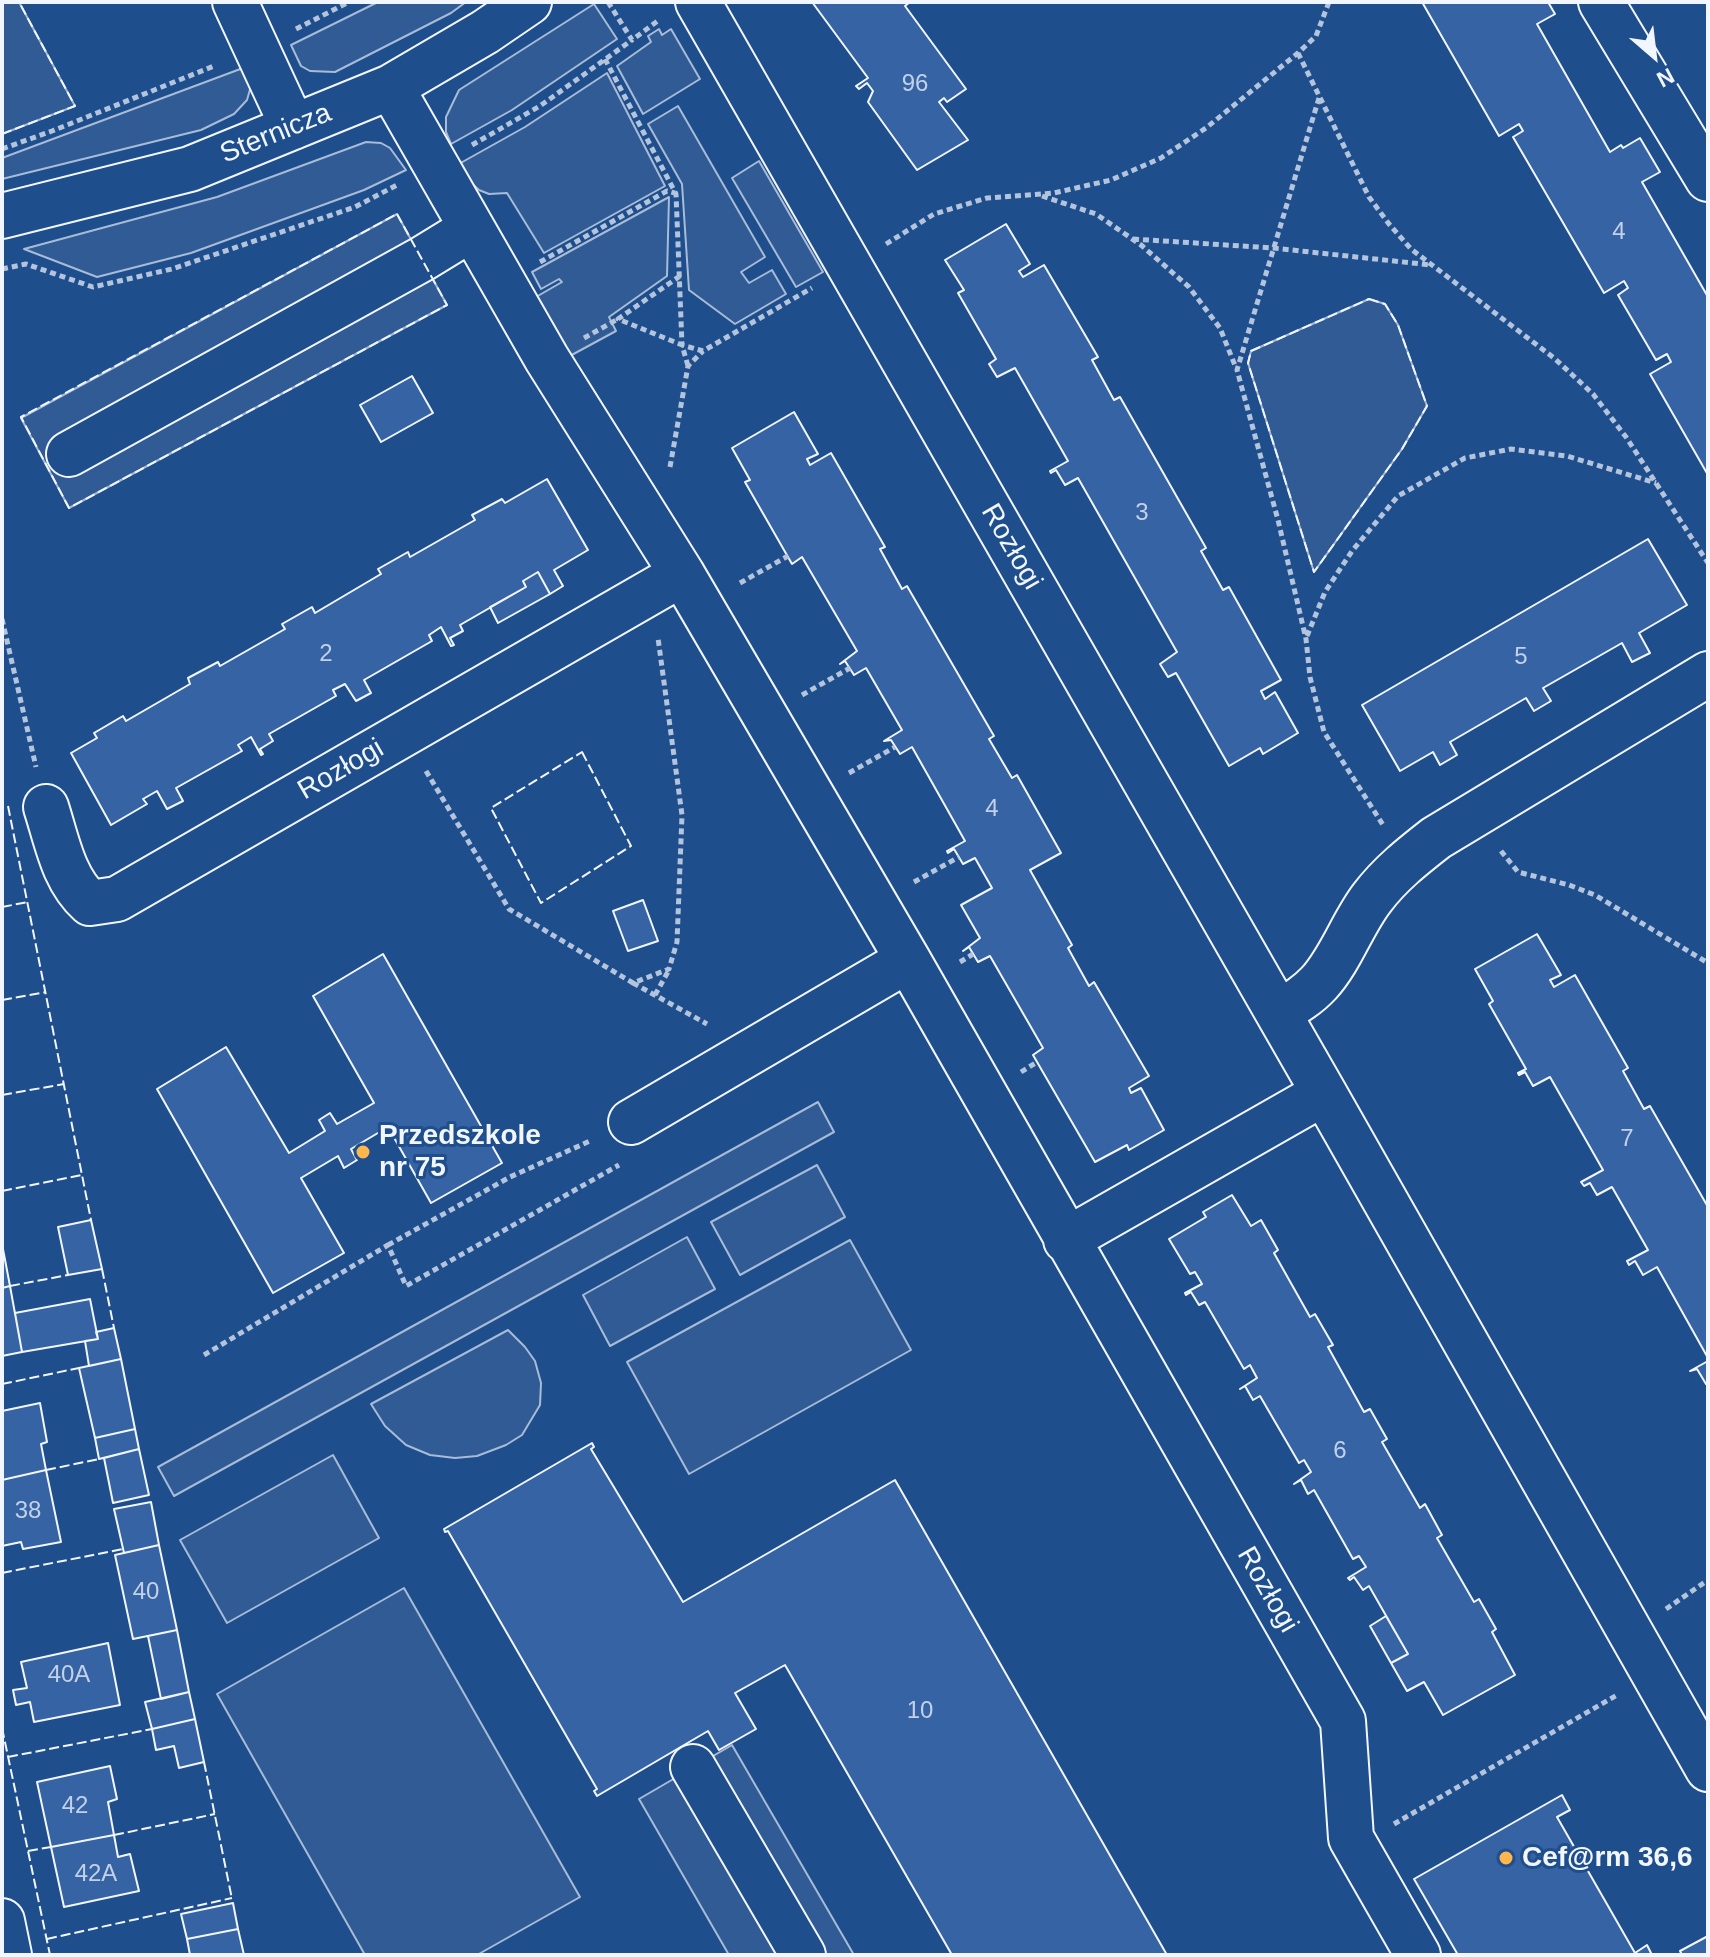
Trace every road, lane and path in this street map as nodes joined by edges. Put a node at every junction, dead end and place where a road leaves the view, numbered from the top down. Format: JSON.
{"nodes":[{"id":1,"x":235,"y":2,"type":"edge"},
{"id":2,"x":349,"y":2,"type":"edge"},
{"id":3,"x":529,"y":2,"type":"edge"},
{"id":4,"x":608,"y":2,"type":"edge"},
{"id":5,"x":1329,"y":2,"type":"edge"},
{"id":6,"x":1601,"y":2,"type":"edge"},
{"id":7,"x":684,"y":7,"type":"edge"},
{"id":8,"x":632,"y":40,"type":"junction"},
{"id":9,"x":258,"y":48,"type":"junction"},
{"id":10,"x":1298,"y":53,"type":"junction"},
{"id":11,"x":605,"y":59,"type":"junction"},
{"id":12,"x":391,"y":87,"type":"junction"},
{"id":13,"x":1319,"y":98,"type":"junction"},
{"id":14,"x":293,"y":127,"type":"junction"},
{"id":15,"x":2,"y":149,"type":"edge"},
{"id":16,"x":436,"y":165,"type":"junction"},
{"id":17,"x":1708,"y":179,"type":"edge"},
{"id":18,"x":676,"y":194,"type":"junction"},
{"id":19,"x":1037,"y":195,"type":"junction"},
{"id":20,"x":2,"y":216,"type":"edge"},
{"id":21,"x":471,"y":229,"type":"junction"},
{"id":22,"x":1133,"y":239,"type":"junction"},
{"id":23,"x":1273,"y":248,"type":"junction"},
{"id":24,"x":1431,"y":265,"type":"junction"},
{"id":25,"x":850,"y":266,"type":"junction"},
{"id":26,"x":2,"y":269,"type":"edge"},
{"id":27,"x":680,"y":276,"type":"junction"},
{"id":28,"x":503,"y":282,"type":"junction"},
{"id":29,"x":682,"y":345,"type":"junction"},
{"id":30,"x":703,"y":351,"type":"junction"},
{"id":31,"x":688,"y":366,"type":"junction"},
{"id":32,"x":1237,"y":370,"type":"junction"},
{"id":33,"x":69,"y":454,"type":"dead end"},
{"id":34,"x":1657,"y":483,"type":"junction"},
{"id":35,"x":657,"y":535,"type":"junction"},
{"id":36,"x":788,"y":556,"type":"dead end"},
{"id":37,"x":1708,"y":563,"type":"edge"},
{"id":38,"x":682,"y":574,"type":"junction"},
{"id":39,"x":728,"y":591,"type":"dead end"},
{"id":40,"x":2,"y":619,"type":"edge"},
{"id":41,"x":657,"y":626,"type":"dead end"},
{"id":42,"x":1306,"y":639,"type":"junction"},
{"id":43,"x":850,"y":668,"type":"dead end"},
{"id":44,"x":1708,"y":674,"type":"edge"},
{"id":45,"x":789,"y":701,"type":"dead end"},
{"id":46,"x":404,"y":734,"type":"junction"},
{"id":47,"x":895,"y":747,"type":"dead end"},
{"id":48,"x":848,"y":774,"type":"dead end"},
{"id":49,"x":46,"y":807,"type":"joint"},
{"id":50,"x":1479,"y":812,"type":"junction"},
{"id":51,"x":959,"y":857,"type":"dead end"},
{"id":52,"x":1407,"y":862,"type":"junction"},
{"id":53,"x":911,"y":884,"type":"dead end"},
{"id":54,"x":973,"y":954,"type":"dead end"},
{"id":55,"x":1708,"y":963,"type":"edge"},
{"id":56,"x":669,"y":969,"type":"junction"},
{"id":57,"x":916,"y":975,"type":"junction"},
{"id":58,"x":633,"y":983,"type":"junction"},
{"id":59,"x":655,"y":995,"type":"junction"},
{"id":60,"x":1278,"y":1013,"type":"junction"},
{"id":61,"x":754,"y":1050,"type":"junction"},
{"id":62,"x":1324,"y":1093,"type":"junction"},
{"id":63,"x":629,"y":1141,"type":"junction"},
{"id":64,"x":1066,"y":1240,"type":"junction"},
{"id":65,"x":388,"y":1245,"type":"junction"},
{"id":66,"x":204,"y":1355,"type":"dead end"},
{"id":67,"x":1653,"y":1674,"type":"junction"},
{"id":68,"x":693,"y":1767,"type":"dead end"},
{"id":69,"x":1708,"y":1769,"type":"edge"},
{"id":70,"x":1355,"y":1847,"type":"junction"},
{"id":71,"x":2,"y":1921,"type":"edge"},
{"id":72,"x":9,"y":1955,"type":"edge"},
{"id":73,"x":803,"y":1955,"type":"edge"},
{"id":74,"x":1418,"y":1955,"type":"edge"}],
"edges":[{"from":1,"to":9,"type":"street"},
{"from":2,"to":9,"type":"path"},
{"from":3,"to":12,"type":"street","name":"Sternicza"},
{"from":4,"to":8,"type":"path"},
{"from":5,"to":10,"type":"path"},
{"from":6,"to":17,"type":"street"},
{"from":7,"to":8,"type":"path"},
{"from":7,"to":25,"type":"street","name":"Rozłogi"},
{"from":8,"to":11,"type":"path"},
{"from":9,"to":14,"type":"street"},
{"from":9,"to":15,"type":"path"},
{"from":10,"to":13,"type":"path"},
{"from":10,"to":19,"type":"path"},
{"from":11,"to":16,"type":"path"},
{"from":11,"to":18,"type":"path"},
{"from":12,"to":14,"type":"street","name":"Sternicza"},
{"from":12,"to":16,"type":"street","name":"Rozłogi"},
{"from":13,"to":23,"type":"path"},
{"from":13,"to":24,"type":"path"},
{"from":14,"to":20,"type":"street","name":"Sternicza"},
{"from":16,"to":21,"type":"street","name":"Rozłogi"},
{"from":16,"to":26,"type":"path"},
{"from":18,"to":27,"type":"path"},
{"from":18,"to":28,"type":"path"},
{"from":19,"to":22,"type":"path"},
{"from":19,"to":25,"type":"path"},
{"from":21,"to":28,"type":"street","name":"Rozłogi"},
{"from":21,"to":33,"type":"street"},
{"from":22,"to":23,"type":"path"},
{"from":22,"to":32,"type":"path"},
{"from":23,"to":24,"type":"path"},
{"from":23,"to":32,"type":"path"},
{"from":24,"to":34,"type":"path"},
{"from":25,"to":30,"type":"path"},
{"from":25,"to":60,"type":"street","name":"Rozłogi"},
{"from":27,"to":29,"type":"path"},
{"from":27,"to":29,"type":"path"},
{"from":28,"to":35,"type":"street","name":"Rozłogi"},
{"from":29,"to":30,"type":"path"},
{"from":29,"to":31,"type":"path"},
{"from":30,"to":31,"type":"path"},
{"from":31,"to":35,"type":"path"},
{"from":32,"to":42,"type":"path"},
{"from":34,"to":37,"type":"path"},
{"from":34,"to":42,"type":"path"},
{"from":35,"to":38,"type":"street","name":"Rozłogi"},
{"from":36,"to":39,"type":"path"},
{"from":38,"to":46,"type":"street","name":"Rozłogi"},
{"from":38,"to":57,"type":"street","name":"Rozłogi"},
{"from":40,"to":49,"type":"path"},
{"from":41,"to":56,"type":"path"},
{"from":42,"to":52,"type":"path"},
{"from":43,"to":45,"type":"path"},
{"from":44,"to":50,"type":"street"},
{"from":46,"to":49,"type":"street","name":"Rozłogi"},
{"from":46,"to":58,"type":"path"},
{"from":47,"to":48,"type":"path"},
{"from":50,"to":52,"type":"street"},
{"from":50,"to":55,"type":"path"},
{"from":51,"to":53,"type":"path"},
{"from":52,"to":60,"type":"street"},
{"from":54,"to":57,"type":"path"},
{"from":56,"to":58,"type":"path"},
{"from":56,"to":59,"type":"path"},
{"from":57,"to":61,"type":"street"},
{"from":57,"to":64,"type":"street","name":"Rozłogi"},
{"from":58,"to":59,"type":"path"},
{"from":59,"to":61,"type":"path"},
{"from":60,"to":62,"type":"street","name":"Rozłogi"},
{"from":61,"to":63,"type":"street"},
{"from":62,"to":64,"type":"street"},
{"from":62,"to":67,"type":"street","name":"Rozłogi"},
{"from":63,"to":65,"type":"path"},
{"from":63,"to":65,"type":"path"},
{"from":64,"to":70,"type":"street","name":"Rozłogi"},
{"from":65,"to":66,"type":"path"},
{"from":67,"to":69,"type":"street","name":"Rozłogi"},
{"from":67,"to":70,"type":"path"},
{"from":68,"to":73,"type":"street"},
{"from":70,"to":74,"type":"street","name":"Rozłogi"},
{"from":71,"to":72,"type":"street"}]}
